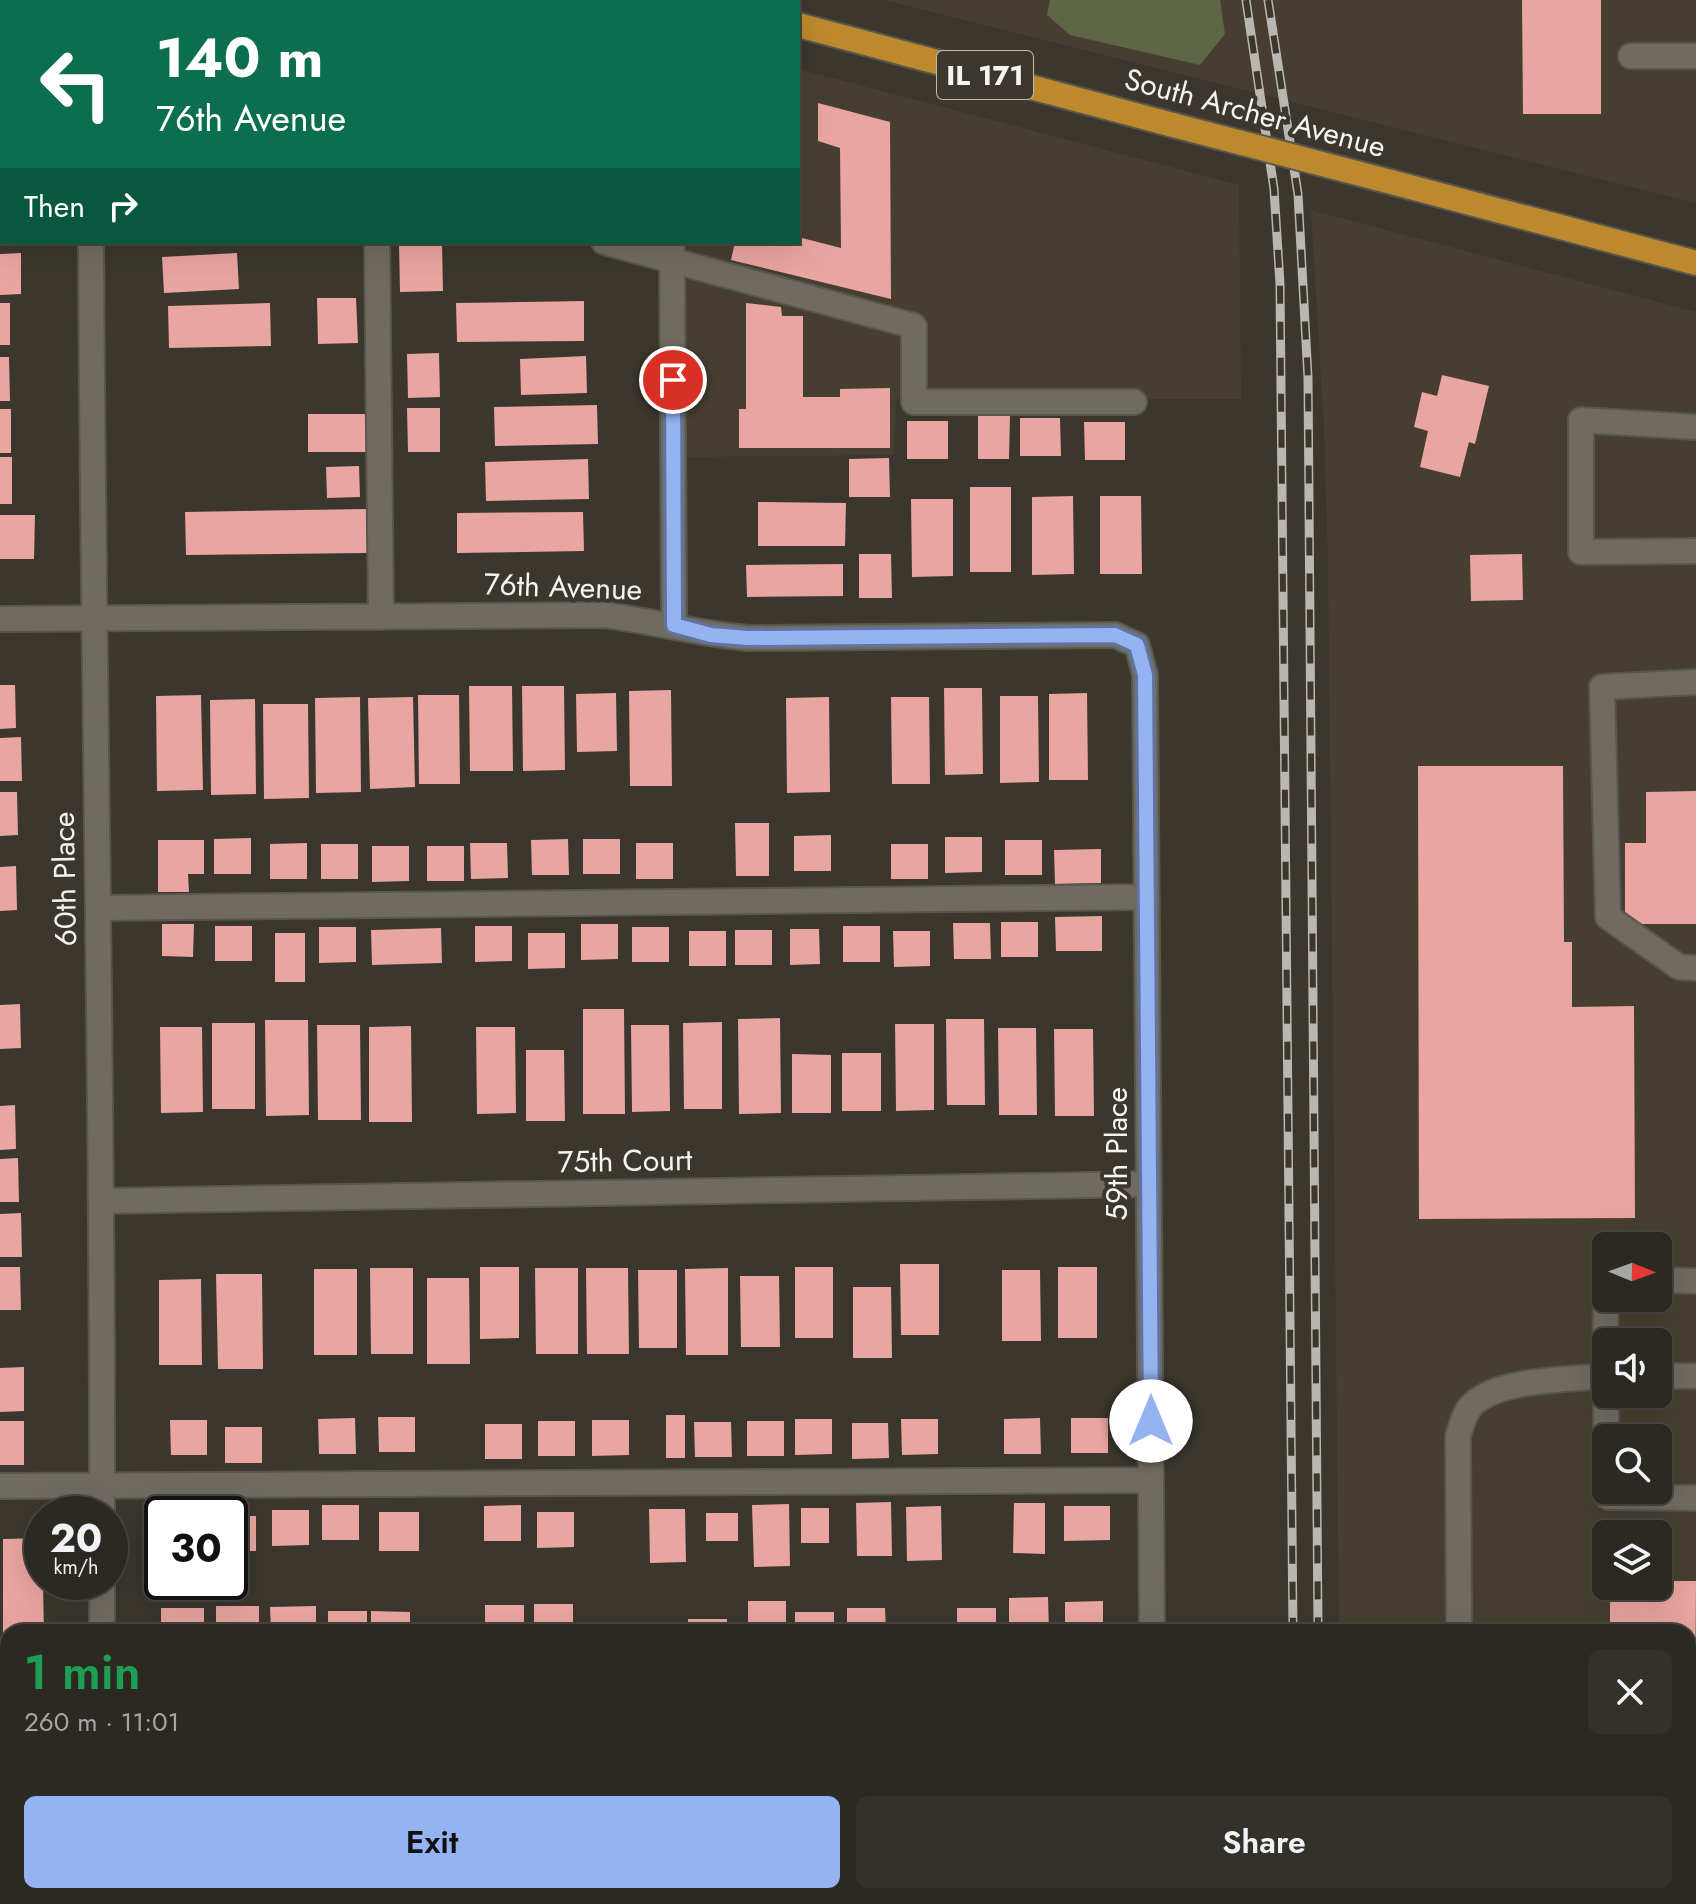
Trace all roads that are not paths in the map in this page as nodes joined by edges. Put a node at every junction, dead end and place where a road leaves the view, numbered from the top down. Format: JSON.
{"nodes":[{"id":1,"x":800,"y":26,"type":"edge"},
{"id":2,"x":1631,"y":56,"type":"dead end"},
{"id":3,"x":1696,"y":56,"type":"edge"},
{"id":4,"x":91,"y":244,"type":"edge"},
{"id":5,"x":377,"y":244,"type":"edge"},
{"id":6,"x":619,"y":244,"type":"edge"},
{"id":7,"x":672,"y":251,"type":"edge"},
{"id":8,"x":1696,"y":263,"type":"edge"},
{"id":9,"x":1134,"y":402,"type":"dead end"},
{"id":10,"x":1696,"y":427,"type":"edge"},
{"id":11,"x":1696,"y":551,"type":"edge"},
{"id":12,"x":381,"y":617,"type":"junction"},
{"id":13,"x":93,"y":618,"type":"junction"},
{"id":14,"x":0,"y":619,"type":"edge"},
{"id":15,"x":674,"y":625,"type":"junction"},
{"id":16,"x":1145,"y":675,"type":"joint"},
{"id":17,"x":1696,"y":682,"type":"edge"},
{"id":18,"x":1146,"y":897,"type":"junction"},
{"id":19,"x":98,"y":908,"type":"junction"},
{"id":20,"x":1696,"y":968,"type":"edge"},
{"id":21,"x":1149,"y":1184,"type":"junction"},
{"id":22,"x":102,"y":1201,"type":"junction"},
{"id":23,"x":1672,"y":1280,"type":"edge"},
{"id":24,"x":1696,"y":1281,"type":"edge"},
{"id":25,"x":1672,"y":1376,"type":"edge"},
{"id":26,"x":1696,"y":1376,"type":"edge"},
{"id":27,"x":1592,"y":1377,"type":"edge"},
{"id":28,"x":1151,"y":1480,"type":"junction"},
{"id":29,"x":0,"y":1486,"type":"edge"},
{"id":30,"x":102,"y":1486,"type":"junction"},
{"id":31,"x":102,"y":1496,"type":"edge"},
{"id":32,"x":1672,"y":1498,"type":"edge"},
{"id":33,"x":1696,"y":1498,"type":"edge"},
{"id":34,"x":102,"y":1600,"type":"edge"},
{"id":35,"x":102,"y":1624,"type":"edge"},
{"id":36,"x":1152,"y":1624,"type":"edge"},
{"id":37,"x":1459,"y":1624,"type":"edge"}],
"edges":[{"from":1,"to":8,"type":"main road","name":"South Archer Avenue","number":"IL 171","bridge":true},
{"from":2,"to":3,"type":"street"},
{"from":4,"to":13,"type":"street","name":"60th Place"},
{"from":5,"to":12,"type":"street"},
{"from":6,"to":7,"type":"street"},
{"from":7,"to":9,"type":"street"},
{"from":7,"to":15,"type":"street"},
{"from":10,"to":11,"type":"street"},
{"from":12,"to":13,"type":"street","name":"76th Avenue"},
{"from":12,"to":15,"type":"street","name":"76th Avenue"},
{"from":13,"to":14,"type":"street","name":"76th Avenue"},
{"from":13,"to":19,"type":"street","name":"60th Place"},
{"from":15,"to":16,"type":"street","name":"76th Avenue"},
{"from":16,"to":18,"type":"street","name":"59th Place"},
{"from":17,"to":20,"type":"street"},
{"from":18,"to":19,"type":"street"},
{"from":18,"to":21,"type":"street","name":"59th Place"},
{"from":19,"to":22,"type":"street","name":"60th Place"},
{"from":21,"to":22,"type":"street","name":"75th Court"},
{"from":21,"to":28,"type":"street","name":"59th Place"},
{"from":22,"to":30,"type":"street","name":"60th Place"},
{"from":23,"to":24,"type":"street"},
{"from":25,"to":26,"type":"street"},
{"from":27,"to":37,"type":"street"},
{"from":28,"to":30,"type":"street"},
{"from":28,"to":36,"type":"street","name":"59th Place"},
{"from":29,"to":30,"type":"street"},
{"from":30,"to":31,"type":"street","name":"60th Place"},
{"from":32,"to":33,"type":"street"},
{"from":34,"to":35,"type":"street"}]}
